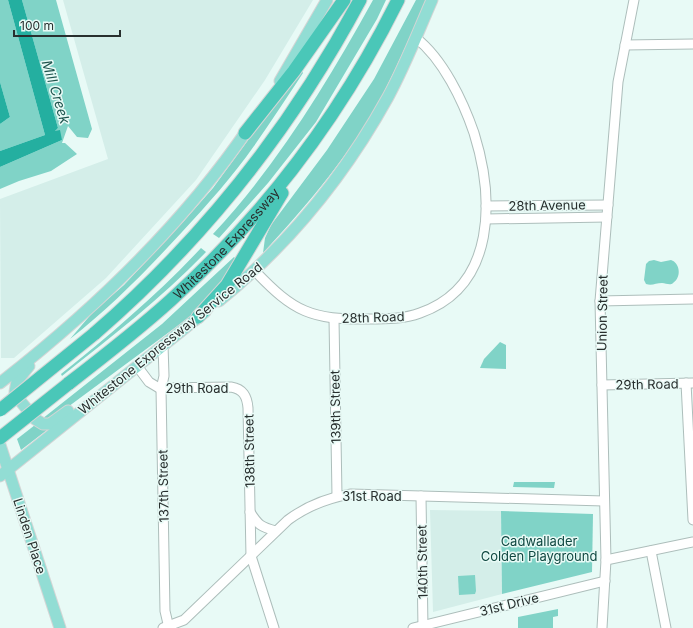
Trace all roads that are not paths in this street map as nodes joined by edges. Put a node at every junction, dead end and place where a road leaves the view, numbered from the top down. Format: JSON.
{"nodes":[{"id":1,"x":327,"y":0,"type":"edge"},
{"id":2,"x":344,"y":0,"type":"edge"},
{"id":3,"x":360,"y":0,"type":"edge"},
{"id":4,"x":398,"y":0,"type":"edge"},
{"id":5,"x":432,"y":0,"type":"edge"},
{"id":6,"x":634,"y":0,"type":"edge"},
{"id":7,"x":416,"y":38,"type":"junction"},
{"id":8,"x":693,"y":44,"type":"edge"},
{"id":9,"x":625,"y":45,"type":"junction"},
{"id":10,"x":325,"y":126,"type":"junction"},
{"id":11,"x":245,"y":133,"type":"junction"},
{"id":12,"x":608,"y":205,"type":"junction"},
{"id":13,"x":486,"y":206,"type":"junction"},
{"id":14,"x":607,"y":217,"type":"junction"},
{"id":15,"x":486,"y":218,"type":"junction"},
{"id":16,"x":254,"y":271,"type":"junction"},
{"id":17,"x":693,"y":299,"type":"edge"},
{"id":18,"x":600,"y":301,"type":"junction"},
{"id":19,"x":198,"y":317,"type":"junction"},
{"id":20,"x":334,"y":318,"type":"junction"},
{"id":21,"x":163,"y":345,"type":"junction"},
{"id":22,"x":44,"y":348,"type":"junction"},
{"id":23,"x":136,"y":366,"type":"junction"},
{"id":24,"x":0,"y":383,"type":"edge"},
{"id":25,"x":690,"y":383,"type":"edge"},
{"id":26,"x":602,"y":385,"type":"junction"},
{"id":27,"x":110,"y":387,"type":"junction"},
{"id":28,"x":161,"y":389,"type":"junction"},
{"id":29,"x":242,"y":392,"type":"joint"},
{"id":30,"x":0,"y":410,"type":"edge"},
{"id":31,"x":0,"y":438,"type":"edge"},
{"id":32,"x":0,"y":444,"type":"edge"},
{"id":33,"x":4,"y":472,"type":"edge"},
{"id":34,"x":337,"y":496,"type":"junction"},
{"id":35,"x":421,"y":496,"type":"junction"},
{"id":36,"x":604,"y":501,"type":"junction"},
{"id":37,"x":250,"y":512,"type":"junction"},
{"id":38,"x":693,"y":520,"type":"edge"},
{"id":39,"x":276,"y":531,"type":"junction"},
{"id":40,"x":693,"y":542,"type":"edge"},
{"id":41,"x":651,"y":550,"type":"junction"},
{"id":42,"x":250,"y":556,"type":"junction"},
{"id":43,"x":606,"y":560,"type":"junction"},
{"id":44,"x":605,"y":581,"type":"junction"},
{"id":45,"x":167,"y":627,"type":"edge"},
{"id":46,"x":423,"y":627,"type":"edge"},
{"id":47,"x":60,"y":628,"type":"edge"},
{"id":48,"x":274,"y":628,"type":"edge"},
{"id":49,"x":413,"y":628,"type":"edge"},
{"id":50,"x":602,"y":628,"type":"edge"},
{"id":51,"x":666,"y":628,"type":"edge"}],
"edges":[{"from":1,"to":11,"type":"main road"},
{"from":2,"to":11,"type":"highway"},
{"from":3,"to":30,"type":"highway","name":"Whitestone Expressway","bridge":true},
{"from":4,"to":10,"type":"highway","name":"Whitestone Expressway"},
{"from":5,"to":7,"type":"main road","name":"Whitestone Expressway Service Road"},
{"from":6,"to":9,"type":"street","name":"Union Street"},
{"from":7,"to":13,"type":"street","name":"28th Road"},
{"from":7,"to":16,"type":"main road","name":"Whitestone Expressway Service Road"},
{"from":8,"to":9,"type":"street"},
{"from":9,"to":12,"type":"street","name":"Union Street"},
{"from":10,"to":19,"type":"highway"},
{"from":10,"to":31,"type":"highway","name":"Whitestone Expressway","bridge":true},
{"from":11,"to":22,"type":"main road"},
{"from":12,"to":13,"type":"street","name":"28th Avenue"},
{"from":12,"to":14,"type":"street","name":"Union Street"},
{"from":13,"to":15,"type":"street","name":"28th Road"},
{"from":14,"to":15,"type":"street","name":"28th Avenue"},
{"from":14,"to":18,"type":"street","name":"Union Street"},
{"from":15,"to":20,"type":"street","name":"28th Road"},
{"from":16,"to":19,"type":"main road","name":"Whitestone Expressway Service Road"},
{"from":16,"to":20,"type":"street","name":"28th Road"},
{"from":17,"to":18,"type":"street"},
{"from":18,"to":26,"type":"street","name":"Union Street"},
{"from":19,"to":21,"type":"main road","name":"Whitestone Expressway Service Road"},
{"from":20,"to":34,"type":"street","name":"139th Street"},
{"from":21,"to":23,"type":"main road","name":"Whitestone Expressway Service Road"},
{"from":21,"to":28,"type":"street","name":"137th Street"},
{"from":22,"to":24,"type":"main road"},
{"from":22,"to":27,"type":"main road"},
{"from":23,"to":27,"type":"main road","name":"Whitestone Expressway Service Road"},
{"from":23,"to":28,"type":"street","name":"29th Road"},
{"from":25,"to":26,"type":"street","name":"29th Road"},
{"from":25,"to":38,"type":"street"},
{"from":26,"to":36,"type":"street","name":"Union Street"},
{"from":27,"to":33,"type":"main road","name":"Whitestone Expressway Service Road"},
{"from":28,"to":29,"type":"street","name":"29th Road"},
{"from":28,"to":45,"type":"street","name":"137th Street"},
{"from":29,"to":37,"type":"street","name":"138th Street"},
{"from":32,"to":33,"type":"main road","name":"Linden Place"},
{"from":33,"to":47,"type":"main road","name":"Linden Place"},
{"from":34,"to":35,"type":"street","name":"31st Road"},
{"from":34,"to":39,"type":"street","name":"31st Road"},
{"from":35,"to":36,"type":"street","name":"31st Road"},
{"from":35,"to":46,"type":"street","name":"140th Street"},
{"from":36,"to":43,"type":"street","name":"Union Street"},
{"from":37,"to":39,"type":"street"},
{"from":37,"to":42,"type":"street","name":"138th Street"},
{"from":39,"to":42,"type":"street","name":"31st Road"},
{"from":40,"to":41,"type":"street"},
{"from":41,"to":43,"type":"street"},
{"from":41,"to":51,"type":"street"},
{"from":42,"to":45,"type":"street","name":"31st Road"},
{"from":42,"to":48,"type":"street","name":"138th Street"},
{"from":43,"to":44,"type":"street","name":"Union Street"},
{"from":44,"to":46,"type":"street","name":"31st Drive"},
{"from":44,"to":50,"type":"street","name":"Union Street"},
{"from":46,"to":49,"type":"street","name":"31st Drive"}]}
